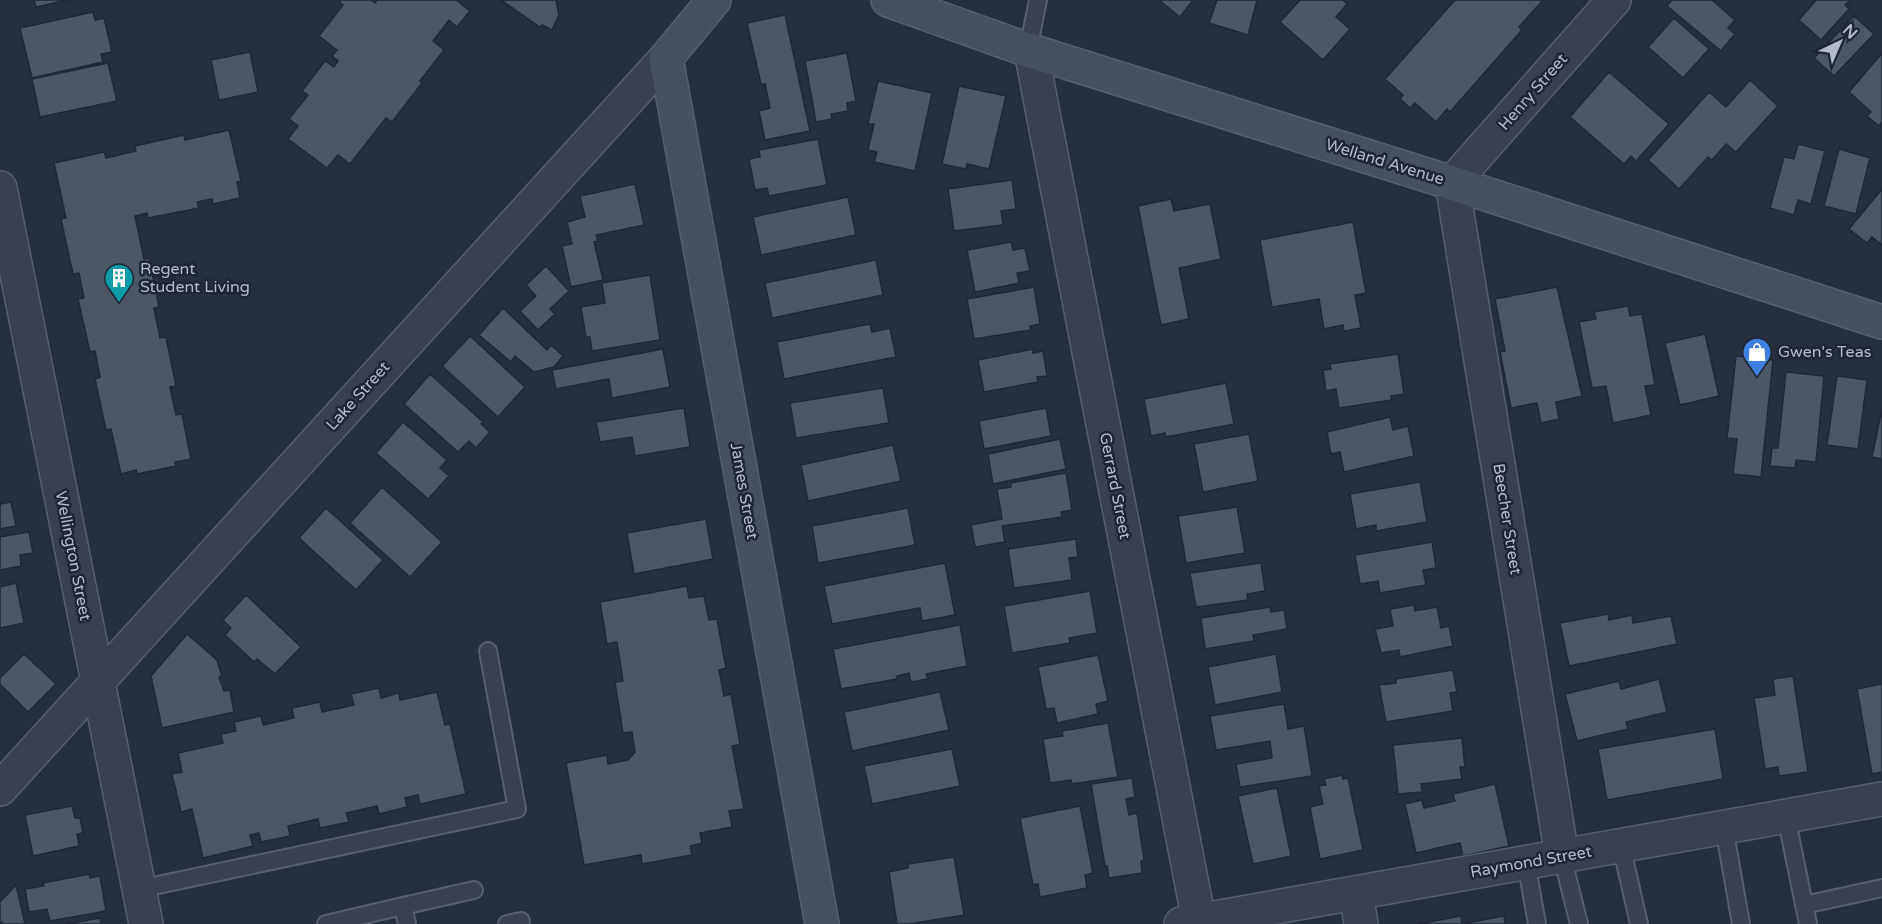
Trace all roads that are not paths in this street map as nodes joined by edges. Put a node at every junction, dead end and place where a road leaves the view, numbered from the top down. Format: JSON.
{"nodes":[{"id":1,"x":714,"y":0,"type":"edge"},
{"id":2,"x":888,"y":0,"type":"edge"},
{"id":3,"x":1038,"y":0,"type":"edge"},
{"id":4,"x":1614,"y":0,"type":"edge"},
{"id":5,"x":1029,"y":50,"type":"junction"},
{"id":6,"x":666,"y":57,"type":"junction"},
{"id":7,"x":1452,"y":183,"type":"junction"},
{"id":8,"x":0,"y":188,"type":"edge"},
{"id":9,"x":1882,"y":322,"type":"edge"},
{"id":10,"x":488,"y":651,"type":"dead end"},
{"id":11,"x":98,"y":682,"type":"junction"},
{"id":12,"x":0,"y":789,"type":"edge"},
{"id":13,"x":1882,"y":799,"type":"edge"},
{"id":14,"x":1786,"y":816,"type":"junction"},
{"id":15,"x":1724,"y":827,"type":"junction"},
{"id":16,"x":1622,"y":845,"type":"junction"},
{"id":17,"x":1562,"y":856,"type":"junction"},
{"id":18,"x":1526,"y":862,"type":"junction"},
{"id":19,"x":1882,"y":888,"type":"edge"},
{"id":20,"x":139,"y":889,"type":"junction"},
{"id":21,"x":474,"y":890,"type":"dead end"},
{"id":22,"x":1804,"y":905,"type":"junction"},
{"id":23,"x":404,"y":906,"type":"junction"},
{"id":24,"x":1359,"y":908,"type":"edge"},
{"id":25,"x":1190,"y":922,"type":"edge"},
{"id":26,"x":146,"y":924,"type":"edge"},
{"id":27,"x":326,"y":924,"type":"edge"},
{"id":28,"x":407,"y":924,"type":"edge"},
{"id":29,"x":822,"y":924,"type":"edge"},
{"id":30,"x":1537,"y":924,"type":"edge"},
{"id":31,"x":1579,"y":924,"type":"edge"},
{"id":32,"x":1640,"y":924,"type":"edge"},
{"id":33,"x":1741,"y":924,"type":"edge"},
{"id":34,"x":1808,"y":924,"type":"edge"}],
"edges":[{"from":1,"to":6,"type":"main road","name":"Lake Street"},
{"from":2,"to":5,"type":"main road","name":"Welland Avenue"},
{"from":3,"to":5,"type":"lane"},
{"from":4,"to":7,"type":"street","name":"Henry Street"},
{"from":5,"to":7,"type":"main road","name":"Welland Avenue"},
{"from":5,"to":25,"type":"street","name":"Gerrard Street"},
{"from":6,"to":11,"type":"street","name":"Lake Street"},
{"from":6,"to":29,"type":"main road","name":"James Street"},
{"from":7,"to":9,"type":"main road","name":"Welland Avenue"},
{"from":7,"to":17,"type":"street","name":"Beecher Street"},
{"from":8,"to":11,"type":"street","name":"Wellington Street"},
{"from":10,"to":20,"type":"lane"},
{"from":11,"to":12,"type":"street","name":"Lake Street"},
{"from":11,"to":20,"type":"street","name":"Wellington Street"},
{"from":13,"to":14,"type":"street","name":"Raymond Street"},
{"from":14,"to":15,"type":"street","name":"Raymond Street"},
{"from":14,"to":22,"type":"lane"},
{"from":15,"to":16,"type":"street","name":"Raymond Street"},
{"from":15,"to":33,"type":"lane"},
{"from":16,"to":17,"type":"street","name":"Raymond Street"},
{"from":16,"to":32,"type":"lane"},
{"from":17,"to":18,"type":"street","name":"Raymond Street"},
{"from":17,"to":31,"type":"lane"},
{"from":18,"to":24,"type":"street","name":"Raymond Street"},
{"from":18,"to":30,"type":"lane"},
{"from":19,"to":22,"type":"lane"},
{"from":20,"to":26,"type":"street","name":"Wellington Street"},
{"from":21,"to":23,"type":"lane"},
{"from":22,"to":34,"type":"lane"},
{"from":23,"to":27,"type":"lane"},
{"from":23,"to":28,"type":"lane"},
{"from":24,"to":25,"type":"street","name":"Raymond Street"}]}
